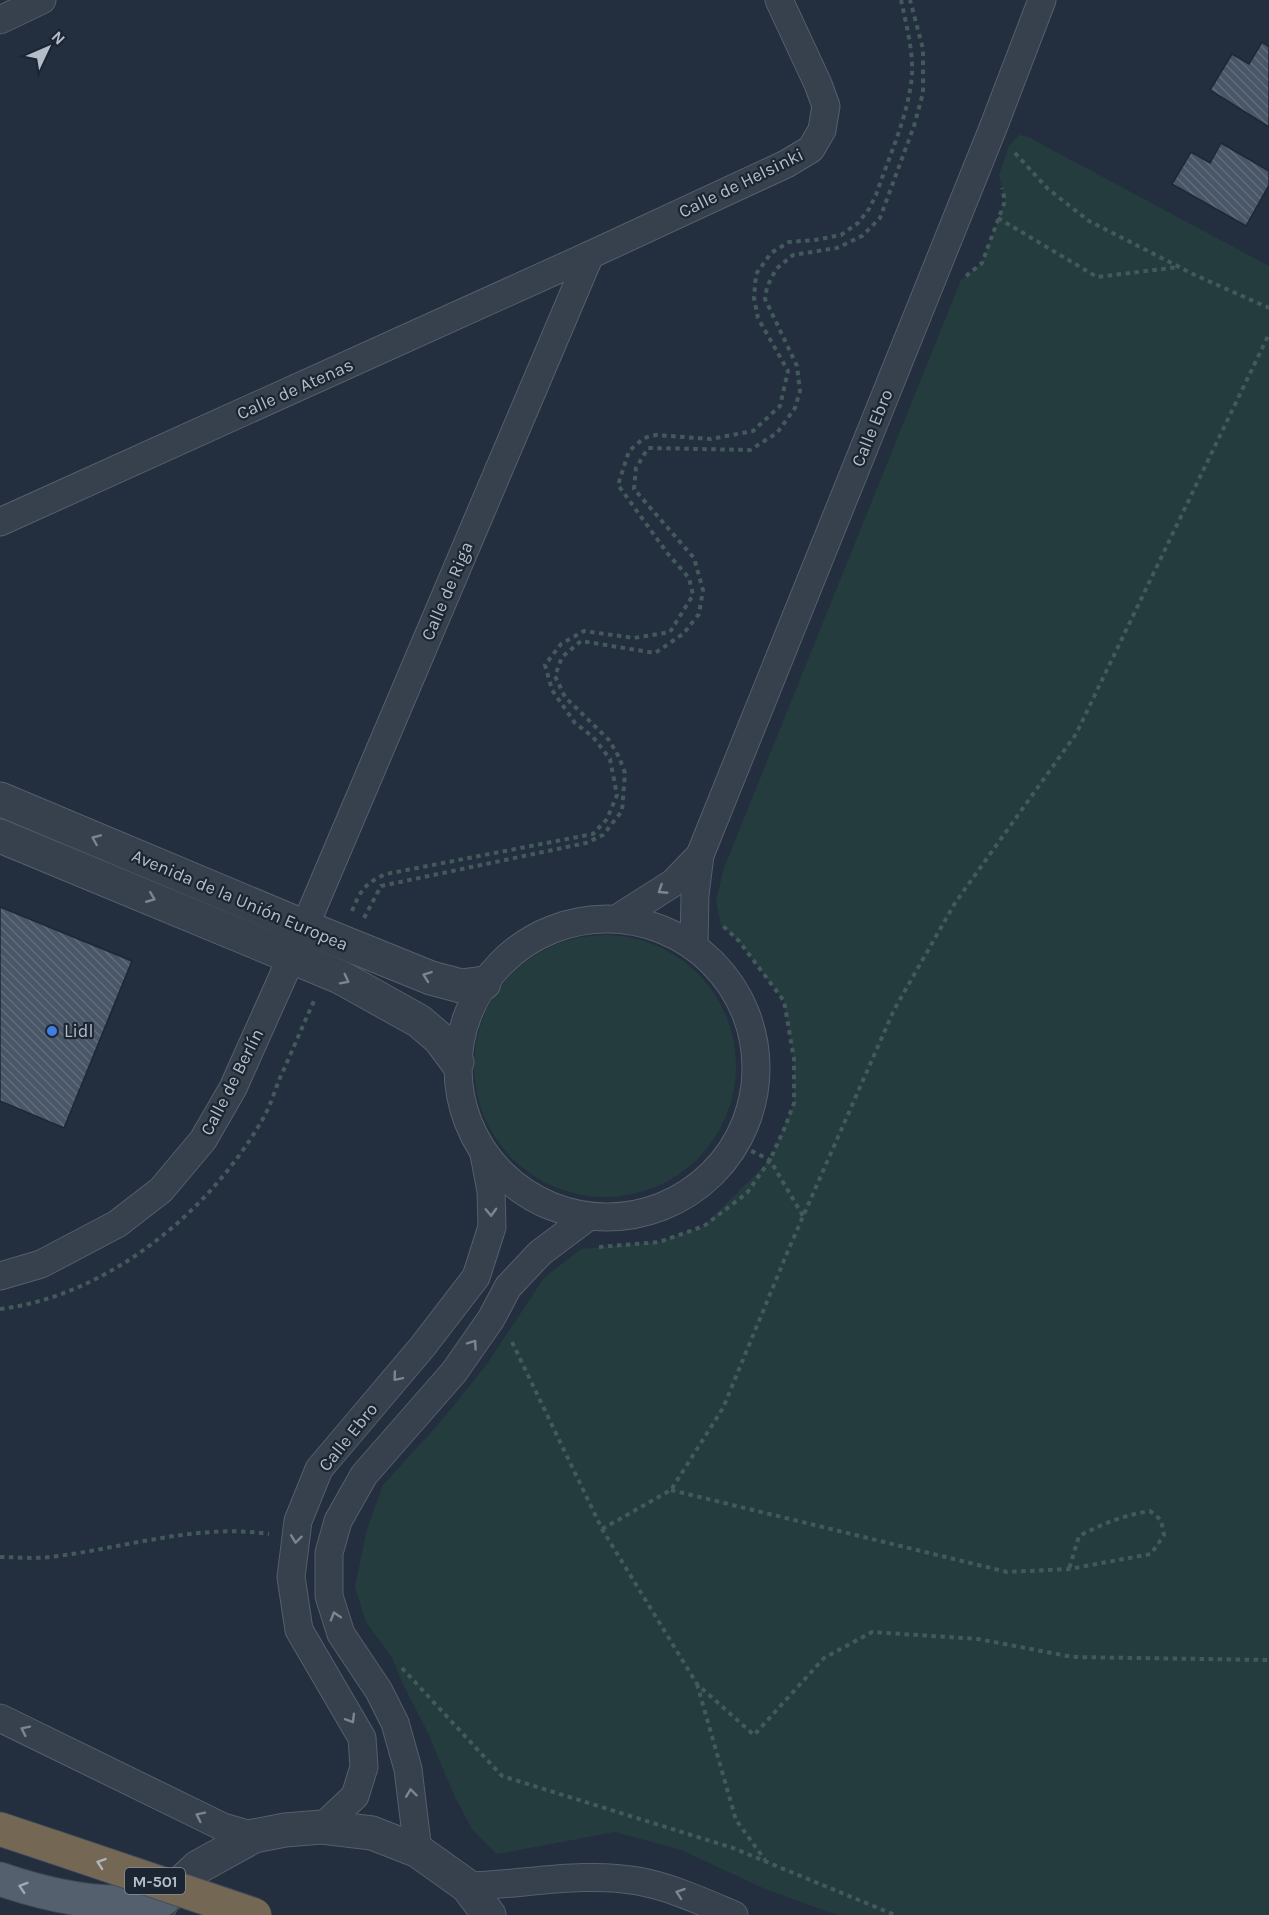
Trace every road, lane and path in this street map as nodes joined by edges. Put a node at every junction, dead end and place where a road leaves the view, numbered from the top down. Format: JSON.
{"nodes":[{"id":1,"x":42,"y":0,"type":"edge"},
{"id":2,"x":779,"y":0,"type":"edge"},
{"id":3,"x":902,"y":0,"type":"edge"},
{"id":4,"x":910,"y":0,"type":"edge"},
{"id":5,"x":1042,"y":0,"type":"edge"},
{"id":6,"x":0,"y":20,"type":"edge"},
{"id":7,"x":993,"y":128,"type":"junction"},
{"id":8,"x":1001,"y":184,"type":"dead end"},
{"id":9,"x":998,"y":219,"type":"junction"},
{"id":10,"x":590,"y":255,"type":"junction"},
{"id":11,"x":1180,"y":267,"type":"junction"},
{"id":12,"x":961,"y":280,"type":"dead end"},
{"id":13,"x":1269,"y":308,"type":"edge"},
{"id":14,"x":1269,"y":334,"type":"edge"},
{"id":15,"x":0,"y":522,"type":"edge"},
{"id":16,"x":0,"y":799,"type":"edge"},
{"id":17,"x":0,"y":836,"type":"edge"},
{"id":18,"x":700,"y":855,"type":"junction"},
{"id":19,"x":720,"y":917,"type":"dead end"},
{"id":20,"x":618,"y":918,"type":"junction"},
{"id":21,"x":298,"y":942,"type":"junction"},
{"id":22,"x":345,"y":944,"type":"junction"},
{"id":23,"x":694,"y":946,"type":"junction"},
{"id":24,"x":340,"y":977,"type":"junction"},
{"id":25,"x":484,"y":983,"type":"junction"},
{"id":26,"x":274,"y":995,"type":"junction"},
{"id":27,"x":457,"y":1062,"type":"junction"},
{"id":28,"x":735,"y":1143,"type":"junction"},
{"id":29,"x":484,"y":1154,"type":"junction"},
{"id":30,"x":770,"y":1160,"type":"junction"},
{"id":31,"x":803,"y":1216,"type":"junction"},
{"id":32,"x":588,"y":1217,"type":"junction"},
{"id":33,"x":593,"y":1248,"type":"dead end"},
{"id":34,"x":0,"y":1276,"type":"edge"},
{"id":35,"x":507,"y":1334,"type":"dead end"},
{"id":36,"x":671,"y":1490,"type":"junction"},
{"id":37,"x":602,"y":1528,"type":"junction"},
{"id":38,"x":296,"y":1539,"type":"junction"},
{"id":39,"x":0,"y":1557,"type":"edge"},
{"id":40,"x":1069,"y":1569,"type":"junction"},
{"id":41,"x":1269,"y":1660,"type":"edge"},
{"id":42,"x":400,"y":1666,"type":"dead end"},
{"id":43,"x":697,"y":1684,"type":"junction"},
{"id":44,"x":0,"y":1718,"type":"edge"},
{"id":45,"x":322,"y":1827,"type":"junction"},
{"id":46,"x":0,"y":1829,"type":"edge"},
{"id":47,"x":254,"y":1836,"type":"junction"},
{"id":48,"x":418,"y":1851,"type":"junction"},
{"id":49,"x":766,"y":1862,"type":"junction"},
{"id":50,"x":0,"y":1879,"type":"edge"},
{"id":51,"x":466,"y":1886,"type":"junction"},
{"id":52,"x":159,"y":1907,"type":"edge"},
{"id":53,"x":255,"y":1915,"type":"edge"},
{"id":54,"x":489,"y":1915,"type":"edge"},
{"id":55,"x":734,"y":1915,"type":"edge"},
{"id":56,"x":895,"y":1915,"type":"edge"}],
"edges":[{"from":1,"to":6,"type":"street"},
{"from":2,"to":10,"type":"street","name":"Calle de Helsinki"},
{"from":3,"to":22,"type":"path"},
{"from":4,"to":22,"type":"path"},
{"from":5,"to":7,"type":"street","name":"Calle Ebro"},
{"from":7,"to":11,"type":"path"},
{"from":7,"to":18,"type":"street","name":"Calle Ebro"},
{"from":8,"to":9,"type":"path"},
{"from":9,"to":11,"type":"path"},
{"from":9,"to":12,"type":"path"},
{"from":10,"to":15,"type":"street","name":"Calle de Atenas"},
{"from":10,"to":21,"type":"street","name":"Calle de Riga"},
{"from":11,"to":13,"type":"path"},
{"from":14,"to":31,"type":"path"},
{"from":21,"to":16,"type":"street","name":"Avenida de la Unión Europea","one_way":true},
{"from":17,"to":21,"type":"street","name":"Avenida de la Unión Europea","one_way":true},
{"from":18,"to":20,"type":"street","name":"Calle Ebro","one_way":true},
{"from":18,"to":23,"type":"street","name":"Calle Ebro"},
{"from":19,"to":30,"type":"path"},
{"from":20,"to":23,"type":"street"},
{"from":20,"to":25,"type":"street"},
{"from":21,"to":22,"type":"street","name":"Avenida de la Unión Europea"},
{"from":21,"to":24,"type":"street","name":"Avenida de la Unión Europea"},
{"from":21,"to":26,"type":"street","name":"Calle de Berlín"},
{"from":25,"to":22,"type":"street","name":"Avenida de la Unión Europea","one_way":true},
{"from":23,"to":28,"type":"street"},
{"from":24,"to":26,"type":"path"},
{"from":24,"to":27,"type":"street","name":"Avenida de la Unión Europea","one_way":true},
{"from":25,"to":27,"type":"street"},
{"from":26,"to":34,"type":"street","name":"Calle de Berlín"},
{"from":27,"to":29,"type":"street"},
{"from":28,"to":30,"type":"path"},
{"from":28,"to":32,"type":"street"},
{"from":29,"to":32,"type":"street"},
{"from":29,"to":38,"type":"street","name":"Calle Ebro","one_way":true},
{"from":30,"to":31,"type":"path"},
{"from":30,"to":33,"type":"path"},
{"from":31,"to":36,"type":"path"},
{"from":48,"to":32,"type":"street","name":"Calle Ebro","one_way":true},
{"from":35,"to":37,"type":"path"},
{"from":36,"to":37,"type":"path"},
{"from":36,"to":40,"type":"path"},
{"from":37,"to":43,"type":"path"},
{"from":38,"to":39,"type":"path"},
{"from":38,"to":45,"type":"street","name":"Calle Ebro","one_way":true},
{"from":40,"to":40,"type":"path"},
{"from":41,"to":43,"type":"path"},
{"from":42,"to":49,"type":"path"},
{"from":43,"to":49,"type":"path"},
{"from":47,"to":44,"type":"street","one_way":true},
{"from":45,"to":47,"type":"street"},
{"from":45,"to":48,"type":"street"},
{"from":53,"to":46,"type":"highway","number":"M-501","one_way":true,"bridge":true},
{"from":47,"to":52,"type":"street"},
{"from":48,"to":51,"type":"street"},
{"from":49,"to":56,"type":"path"},
{"from":52,"to":50,"type":"main road","one_way":true},
{"from":51,"to":54,"type":"street"},
{"from":55,"to":51,"type":"street","one_way":true}]}
